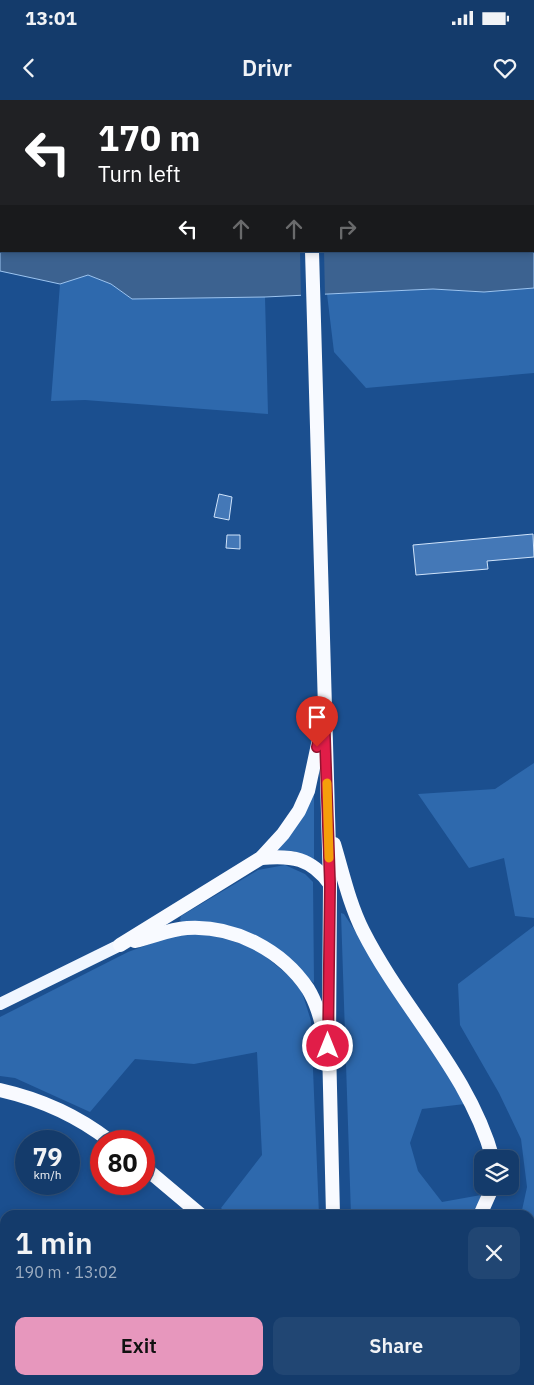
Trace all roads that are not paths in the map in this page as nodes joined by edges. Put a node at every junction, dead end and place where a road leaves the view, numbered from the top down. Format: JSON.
{"nodes":[{"id":1,"x":312,"y":252,"type":"edge"},
{"id":2,"x":324,"y":710,"type":"junction"},
{"id":3,"x":328,"y":822,"type":"junction"},
{"id":4,"x":261,"y":858,"type":"junction"},
{"id":5,"x":330,"y":884,"type":"junction"},
{"id":6,"x":120,"y":945,"type":"junction"},
{"id":7,"x":0,"y":1004,"type":"edge"},
{"id":8,"x":328,"y":1046,"type":"junction"},
{"id":9,"x":0,"y":1090,"type":"edge"},
{"id":10,"x":94,"y":1130,"type":"edge"},
{"id":11,"x":490,"y":1150,"type":"edge"},
{"id":12,"x":155,"y":1176,"type":"edge"},
{"id":13,"x":489,"y":1195,"type":"edge"},
{"id":14,"x":195,"y":1210,"type":"edge"},
{"id":15,"x":333,"y":1210,"type":"edge"},
{"id":16,"x":482,"y":1210,"type":"edge"}],
"edges":[{"from":1,"to":2,"type":"highway"},
{"from":2,"to":3,"type":"highway"},
{"from":2,"to":4,"type":"highway"},
{"from":3,"to":5,"type":"highway"},
{"from":3,"to":11,"type":"highway"},
{"from":4,"to":5,"type":"highway"},
{"from":4,"to":6,"type":"highway"},
{"from":5,"to":8,"type":"highway"},
{"from":6,"to":7,"type":"main road"},
{"from":6,"to":8,"type":"highway"},
{"from":8,"to":15,"type":"highway"},
{"from":9,"to":10,"type":"highway"},
{"from":12,"to":14,"type":"highway"},
{"from":13,"to":16,"type":"highway"}]}
